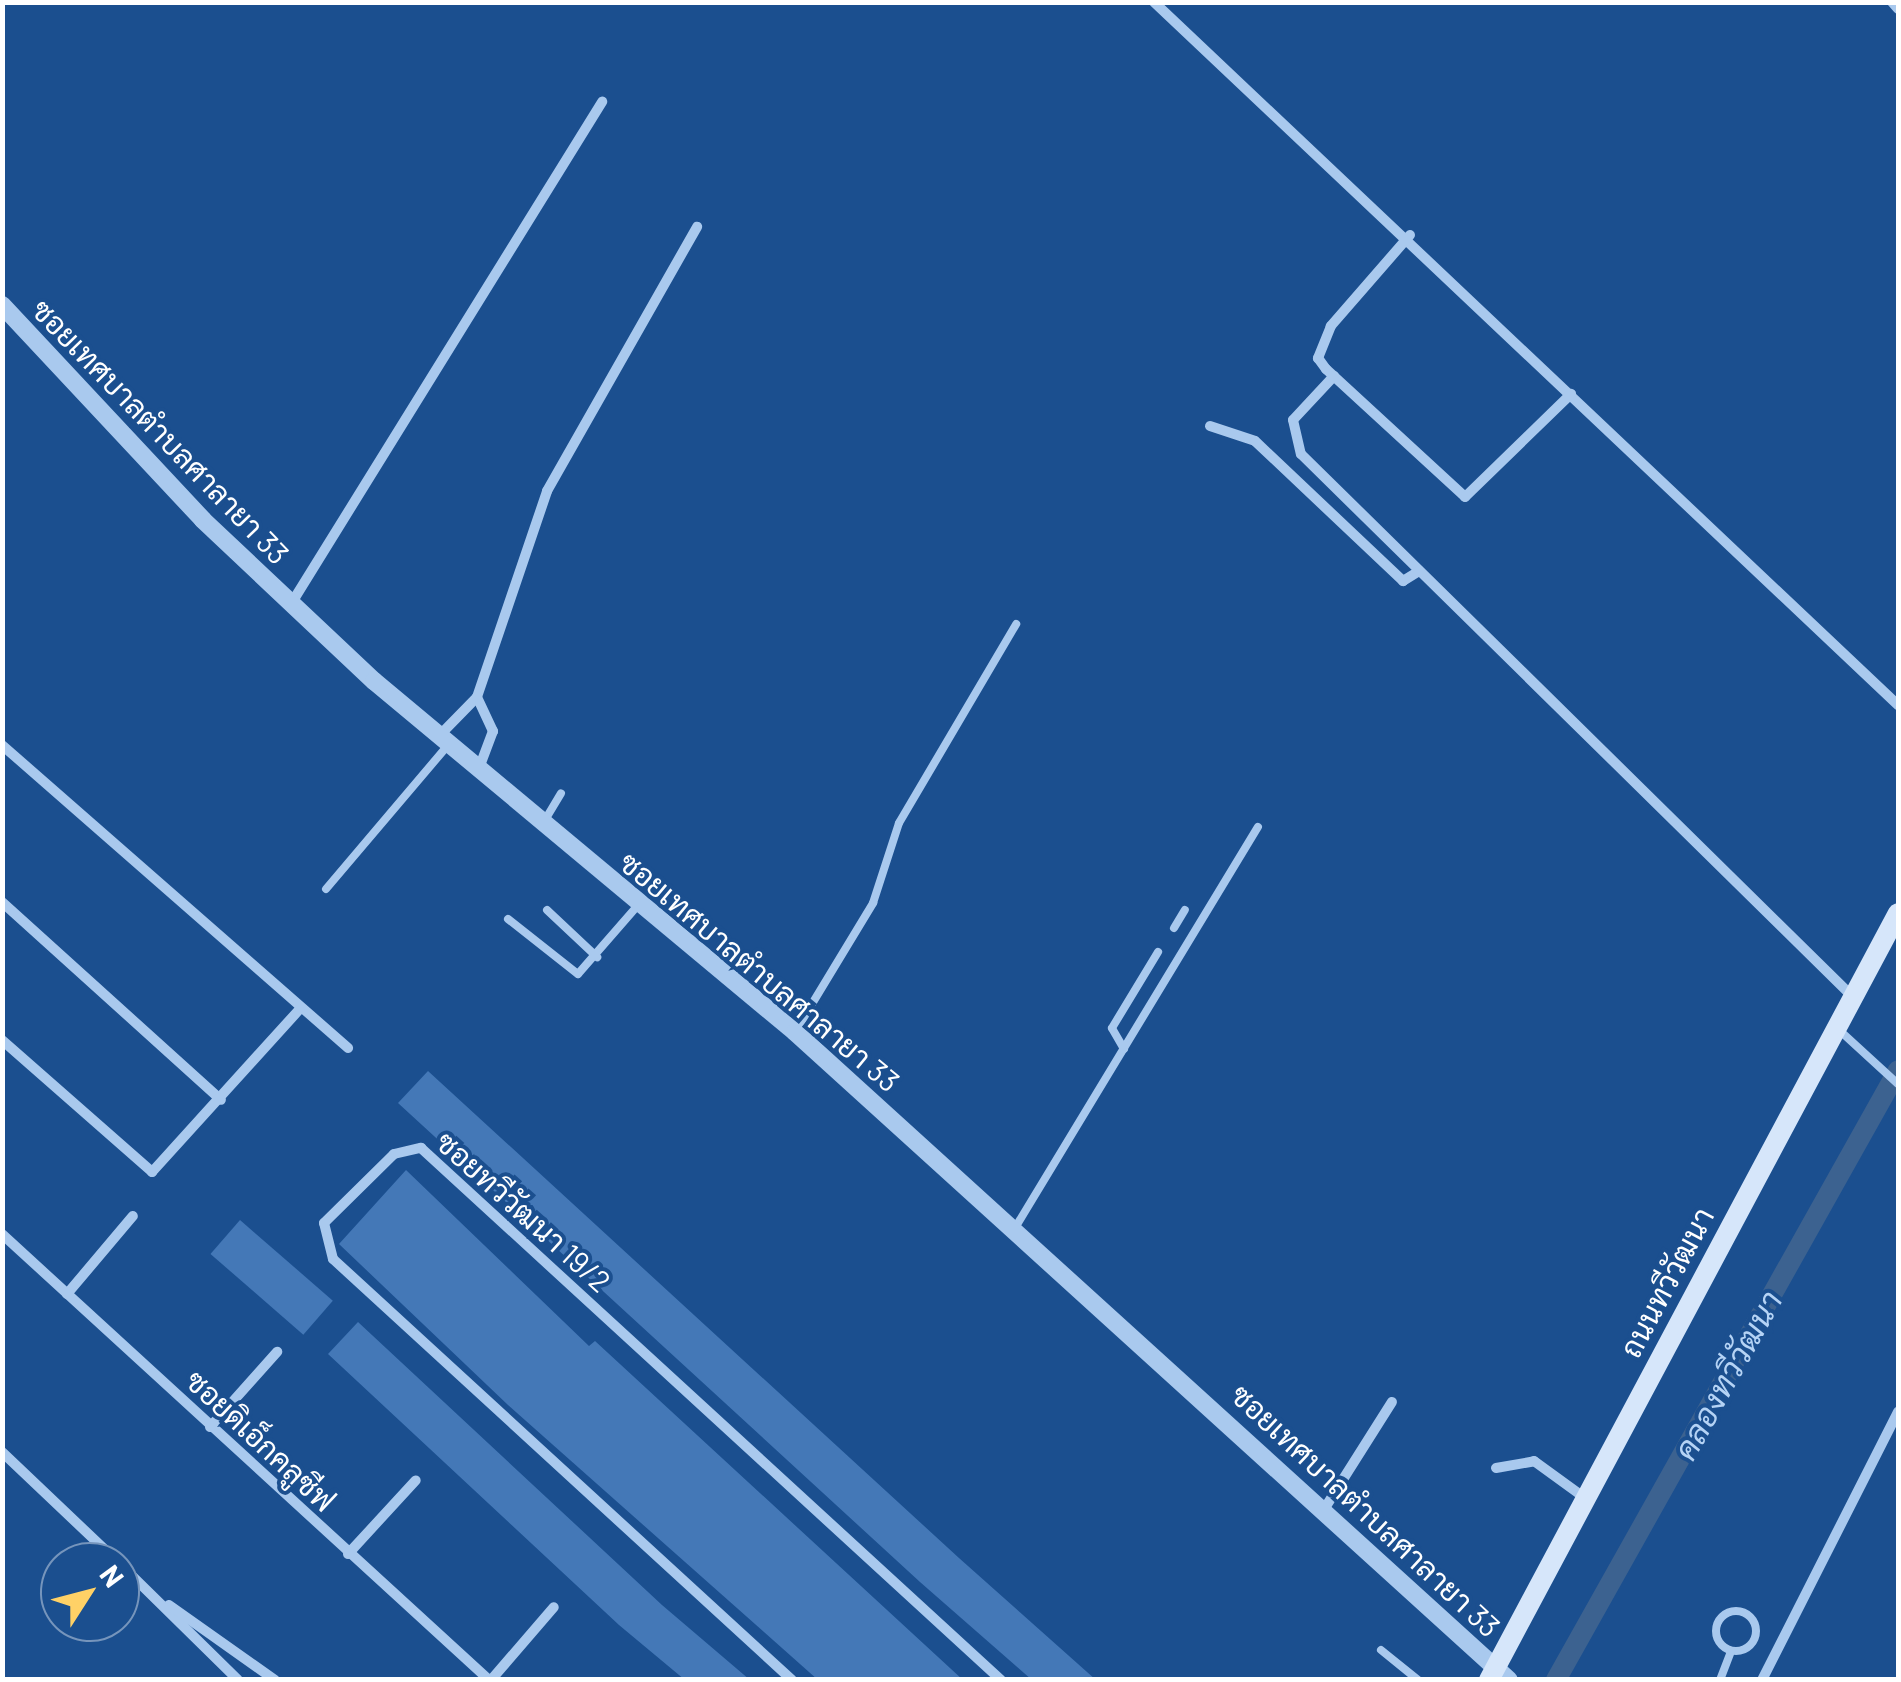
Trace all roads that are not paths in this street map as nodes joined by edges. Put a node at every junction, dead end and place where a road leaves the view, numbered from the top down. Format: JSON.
{"nodes":[{"id":1,"x":1154,"y":2,"type":"edge"},
{"id":2,"x":1892,"y":2,"type":"edge"},
{"id":3,"x":1898,"y":9,"type":"edge"},
{"id":4,"x":602,"y":102,"type":"dead end"},
{"id":5,"x":697,"y":226,"type":"dead end"},
{"id":6,"x":1410,"y":236,"type":"junction"},
{"id":7,"x":2,"y":305,"type":"edge"},
{"id":8,"x":1334,"y":376,"type":"junction"},
{"id":9,"x":1571,"y":394,"type":"junction"},
{"id":10,"x":1210,"y":426,"type":"dead end"},
{"id":11,"x":1419,"y":572,"type":"junction"},
{"id":12,"x":290,"y":604,"type":"junction"},
{"id":13,"x":1016,"y":624,"type":"dead end"},
{"id":14,"x":477,"y":697,"type":"junction"},
{"id":15,"x":1898,"y":705,"type":"edge"},
{"id":16,"x":443,"y":741,"type":"junction"},
{"id":17,"x":2,"y":745,"type":"edge"},
{"id":18,"x":478,"y":771,"type":"junction"},
{"id":19,"x":561,"y":794,"type":"dead end"},
{"id":20,"x":542,"y":825,"type":"junction"},
{"id":21,"x":1258,"y":827,"type":"dead end"},
{"id":22,"x":326,"y":888,"type":"dead end"},
{"id":23,"x":2,"y":902,"type":"edge"},
{"id":24,"x":639,"y":904,"type":"junction"},
{"id":25,"x":547,"y":910,"type":"dead end"},
{"id":26,"x":1185,"y":910,"type":"dead end"},
{"id":27,"x":1898,"y":913,"type":"edge"},
{"id":28,"x":508,"y":919,"type":"dead end"},
{"id":29,"x":1174,"y":928,"type":"dead end"},
{"id":30,"x":1158,"y":952,"type":"dead end"},
{"id":31,"x":597,"y":957,"type":"junction"},
{"id":32,"x":1852,"y":996,"type":"junction"},
{"id":33,"x":299,"y":1010,"type":"junction"},
{"id":34,"x":1835,"y":1026,"type":"junction"},
{"id":35,"x":795,"y":1032,"type":"junction"},
{"id":36,"x":2,"y":1040,"type":"edge"},
{"id":37,"x":348,"y":1048,"type":"dead end"},
{"id":38,"x":1124,"y":1049,"type":"junction"},
{"id":39,"x":1898,"y":1084,"type":"edge"},
{"id":40,"x":221,"y":1100,"type":"junction"},
{"id":41,"x":133,"y":1216,"type":"dead end"},
{"id":42,"x":1015,"y":1228,"type":"junction"},
{"id":43,"x":2,"y":1234,"type":"edge"},
{"id":44,"x":68,"y":1294,"type":"junction"},
{"id":45,"x":278,"y":1352,"type":"dead end"},
{"id":46,"x":1392,"y":1402,"type":"dead end"},
{"id":47,"x":1898,"y":1412,"type":"edge"},
{"id":48,"x":210,"y":1427,"type":"junction"},
{"id":49,"x":2,"y":1452,"type":"edge"},
{"id":50,"x":1496,"y":1468,"type":"dead end"},
{"id":51,"x":416,"y":1480,"type":"dead end"},
{"id":52,"x":1585,"y":1498,"type":"junction"},
{"id":53,"x":1323,"y":1511,"type":"junction"},
{"id":54,"x":97,"y":1542,"type":"edge"},
{"id":55,"x":348,"y":1554,"type":"junction"},
{"id":56,"x":140,"y":1582,"type":"edge"},
{"id":57,"x":156,"y":1597,"type":"junction"},
{"id":58,"x":554,"y":1607,"type":"dead end"},
{"id":59,"x":1381,"y":1650,"type":"dead end"},
{"id":60,"x":1730,"y":1651,"type":"junction"},
{"id":61,"x":1498,"y":1675,"type":"edge"},
{"id":62,"x":238,"y":1680,"type":"edge"},
{"id":63,"x":274,"y":1680,"type":"edge"},
{"id":64,"x":490,"y":1680,"type":"edge"},
{"id":65,"x":792,"y":1680,"type":"edge"},
{"id":66,"x":1000,"y":1680,"type":"edge"},
{"id":67,"x":1418,"y":1680,"type":"edge"},
{"id":68,"x":1720,"y":1680,"type":"edge"},
{"id":69,"x":1762,"y":1680,"type":"edge"}],
"edges":[{"from":1,"to":6,"type":"street"},
{"from":2,"to":3,"type":"street"},
{"from":4,"to":12,"type":"street"},
{"from":5,"to":14,"type":"street"},
{"from":6,"to":8,"type":"street"},
{"from":6,"to":9,"type":"street"},
{"from":7,"to":12,"type":"street","name":"ซอยเทศบาลตำบลศาลายา 33"},
{"from":8,"to":9,"type":"street"},
{"from":8,"to":11,"type":"street"},
{"from":9,"to":15,"type":"street"},
{"from":10,"to":11,"type":"street"},
{"from":11,"to":32,"type":"street"},
{"from":12,"to":16,"type":"street","name":"ซอยเทศบาลตำบลศาลายา 33"},
{"from":13,"to":35,"type":"lane"},
{"from":14,"to":16,"type":"street"},
{"from":14,"to":18,"type":"street"},
{"from":16,"to":18,"type":"street","name":"ซอยเทศบาลตำบลศาลายา 33"},
{"from":16,"to":22,"type":"lane"},
{"from":17,"to":33,"type":"street"},
{"from":18,"to":20,"type":"street","name":"ซอยเทศบาลตำบลศาลายา 33"},
{"from":19,"to":20,"type":"lane"},
{"from":20,"to":24,"type":"street","name":"ซอยเทศบาลตำบลศาลายา 33"},
{"from":21,"to":38,"type":"lane"},
{"from":23,"to":40,"type":"street"},
{"from":24,"to":31,"type":"lane"},
{"from":24,"to":35,"type":"street","name":"ซอยเทศบาลตำบลศาลายา 33"},
{"from":25,"to":31,"type":"lane"},
{"from":26,"to":29,"type":"lane"},
{"from":27,"to":32,"type":"main road","name":"ถนนทวีวัฒนา"},
{"from":28,"to":31,"type":"lane"},
{"from":30,"to":38,"type":"lane"},
{"from":32,"to":34,"type":"main road","name":"ถนนทวีวัฒนา"},
{"from":33,"to":37,"type":"street"},
{"from":33,"to":40,"type":"street"},
{"from":34,"to":39,"type":"lane"},
{"from":34,"to":52,"type":"main road","name":"ถนนทวีวัฒนา"},
{"from":35,"to":42,"type":"street","name":"ซอยเทศบาลตำบลศาลายา 33"},
{"from":36,"to":40,"type":"street"},
{"from":38,"to":42,"type":"lane"},
{"from":41,"to":44,"type":"street"},
{"from":42,"to":53,"type":"street","name":"ซอยเทศบาลตำบลศาลายา 33"},
{"from":43,"to":44,"type":"street","name":"ซอยดิเอ็กคลูซีฟ"},
{"from":44,"to":48,"type":"street","name":"ซอยดิเอ็กคลูซีฟ"},
{"from":45,"to":48,"type":"street"},
{"from":46,"to":53,"type":"street"},
{"from":47,"to":69,"type":"street"},
{"from":48,"to":55,"type":"street","name":"ซอยดิเอ็กคลูซีฟ"},
{"from":49,"to":54,"type":"street"},
{"from":50,"to":52,"type":"street"},
{"from":51,"to":55,"type":"street"},
{"from":52,"to":61,"type":"main road","name":"ถนนทวีวัฒนา"},
{"from":53,"to":61,"type":"street","name":"ซอยเทศบาลตำบลศาลายา 33"},
{"from":55,"to":64,"type":"street","name":"ซอยดิเอ็กคลูซีฟ"},
{"from":56,"to":57,"type":"street"},
{"from":57,"to":62,"type":"street"},
{"from":57,"to":63,"type":"street"},
{"from":58,"to":64,"type":"street"},
{"from":59,"to":67,"type":"lane"},
{"from":60,"to":60,"type":"lane"},
{"from":60,"to":68,"type":"lane"},
{"from":65,"to":66,"type":"street","name":"ซอยทวีวัฒนา 19/2"}]}
